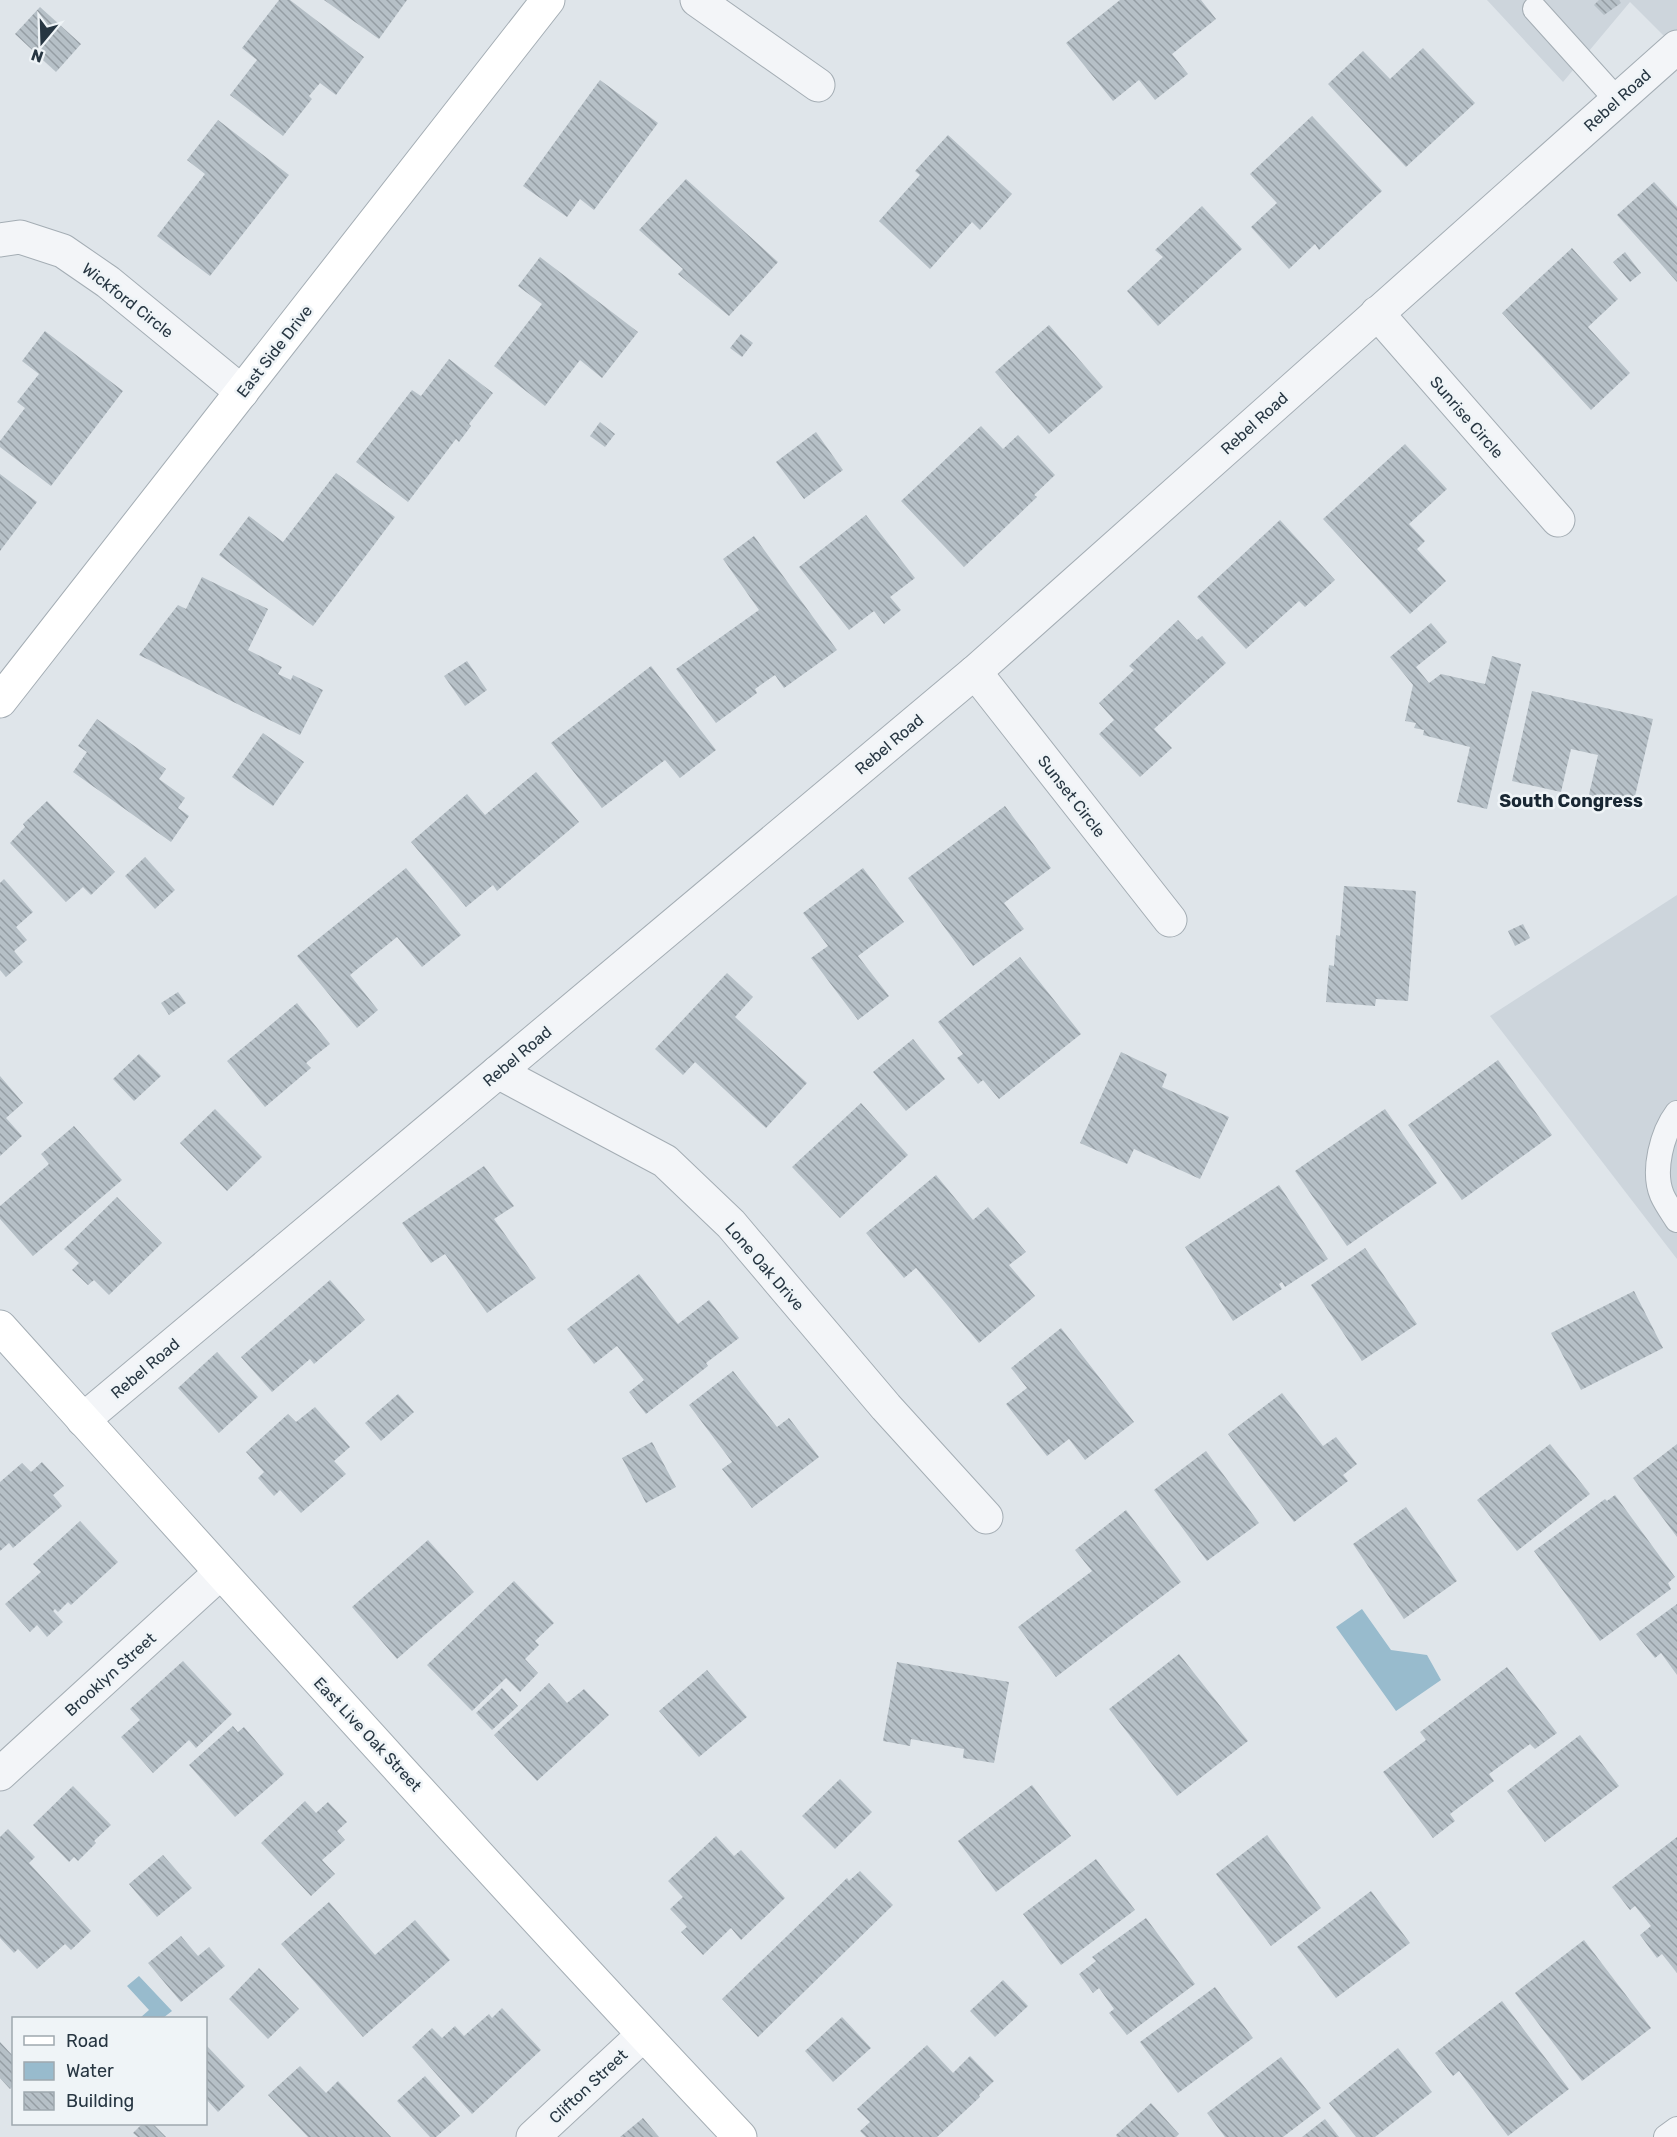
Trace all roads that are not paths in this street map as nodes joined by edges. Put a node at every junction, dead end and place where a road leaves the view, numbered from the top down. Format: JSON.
{"nodes":[{"id":1,"x":548,"y":0,"type":"edge"},
{"id":2,"x":697,"y":0,"type":"edge"},
{"id":3,"x":1535,"y":9,"type":"dead end"},
{"id":4,"x":1677,"y":47,"type":"edge"},
{"id":5,"x":818,"y":85,"type":"dead end"},
{"id":6,"x":1617,"y":100,"type":"junction"},
{"id":7,"x":0,"y":240,"type":"edge"},
{"id":8,"x":1377,"y":313,"type":"junction"},
{"id":9,"x":242,"y":392,"type":"junction"},
{"id":10,"x":1558,"y":520,"type":"dead end"},
{"id":11,"x":975,"y":672,"type":"junction"},
{"id":12,"x":0,"y":701,"type":"edge"},
{"id":13,"x":1170,"y":920,"type":"dead end"},
{"id":14,"x":498,"y":1072,"type":"junction"},
{"id":15,"x":1677,"y":1113,"type":"edge"},
{"id":16,"x":1677,"y":1220,"type":"edge"},
{"id":17,"x":0,"y":1327,"type":"edge"},
{"id":18,"x":83,"y":1420,"type":"junction"},
{"id":19,"x":986,"y":1516,"type":"dead end"},
{"id":20,"x":220,"y":1573,"type":"junction"},
{"id":21,"x":0,"y":1774,"type":"edge"},
{"id":22,"x":644,"y":2035,"type":"junction"},
{"id":23,"x":1677,"y":2129,"type":"edge"},
{"id":24,"x":533,"y":2137,"type":"edge"},
{"id":25,"x":740,"y":2137,"type":"edge"},
{"id":26,"x":1666,"y":2137,"type":"edge"}],
"edges":[{"from":1,"to":9,"type":"street","name":"East Side Drive"},
{"from":2,"to":5,"type":"street"},
{"from":3,"to":6,"type":"lane"},
{"from":4,"to":6,"type":"street","name":"Rebel Road"},
{"from":6,"to":8,"type":"street","name":"Rebel Road"},
{"from":7,"to":9,"type":"street","name":"Wickford Circle"},
{"from":8,"to":10,"type":"street","name":"Sunrise Circle"},
{"from":8,"to":11,"type":"street","name":"Rebel Road"},
{"from":9,"to":12,"type":"street","name":"East Side Drive"},
{"from":11,"to":13,"type":"street","name":"Sunset Circle"},
{"from":11,"to":14,"type":"street","name":"Rebel Road"},
{"from":14,"to":18,"type":"street","name":"Rebel Road"},
{"from":14,"to":19,"type":"street","name":"Lone Oak Drive"},
{"from":15,"to":16,"type":"lane"},
{"from":17,"to":18,"type":"street","name":"East Live Oak Street"},
{"from":18,"to":20,"type":"street","name":"East Live Oak Street"},
{"from":20,"to":21,"type":"street","name":"Brooklyn Street"},
{"from":20,"to":22,"type":"street","name":"East Live Oak Street"},
{"from":22,"to":24,"type":"street","name":"Clifton Street"},
{"from":22,"to":25,"type":"street","name":"East Live Oak Street"},
{"from":23,"to":26,"type":"lane"}]}
